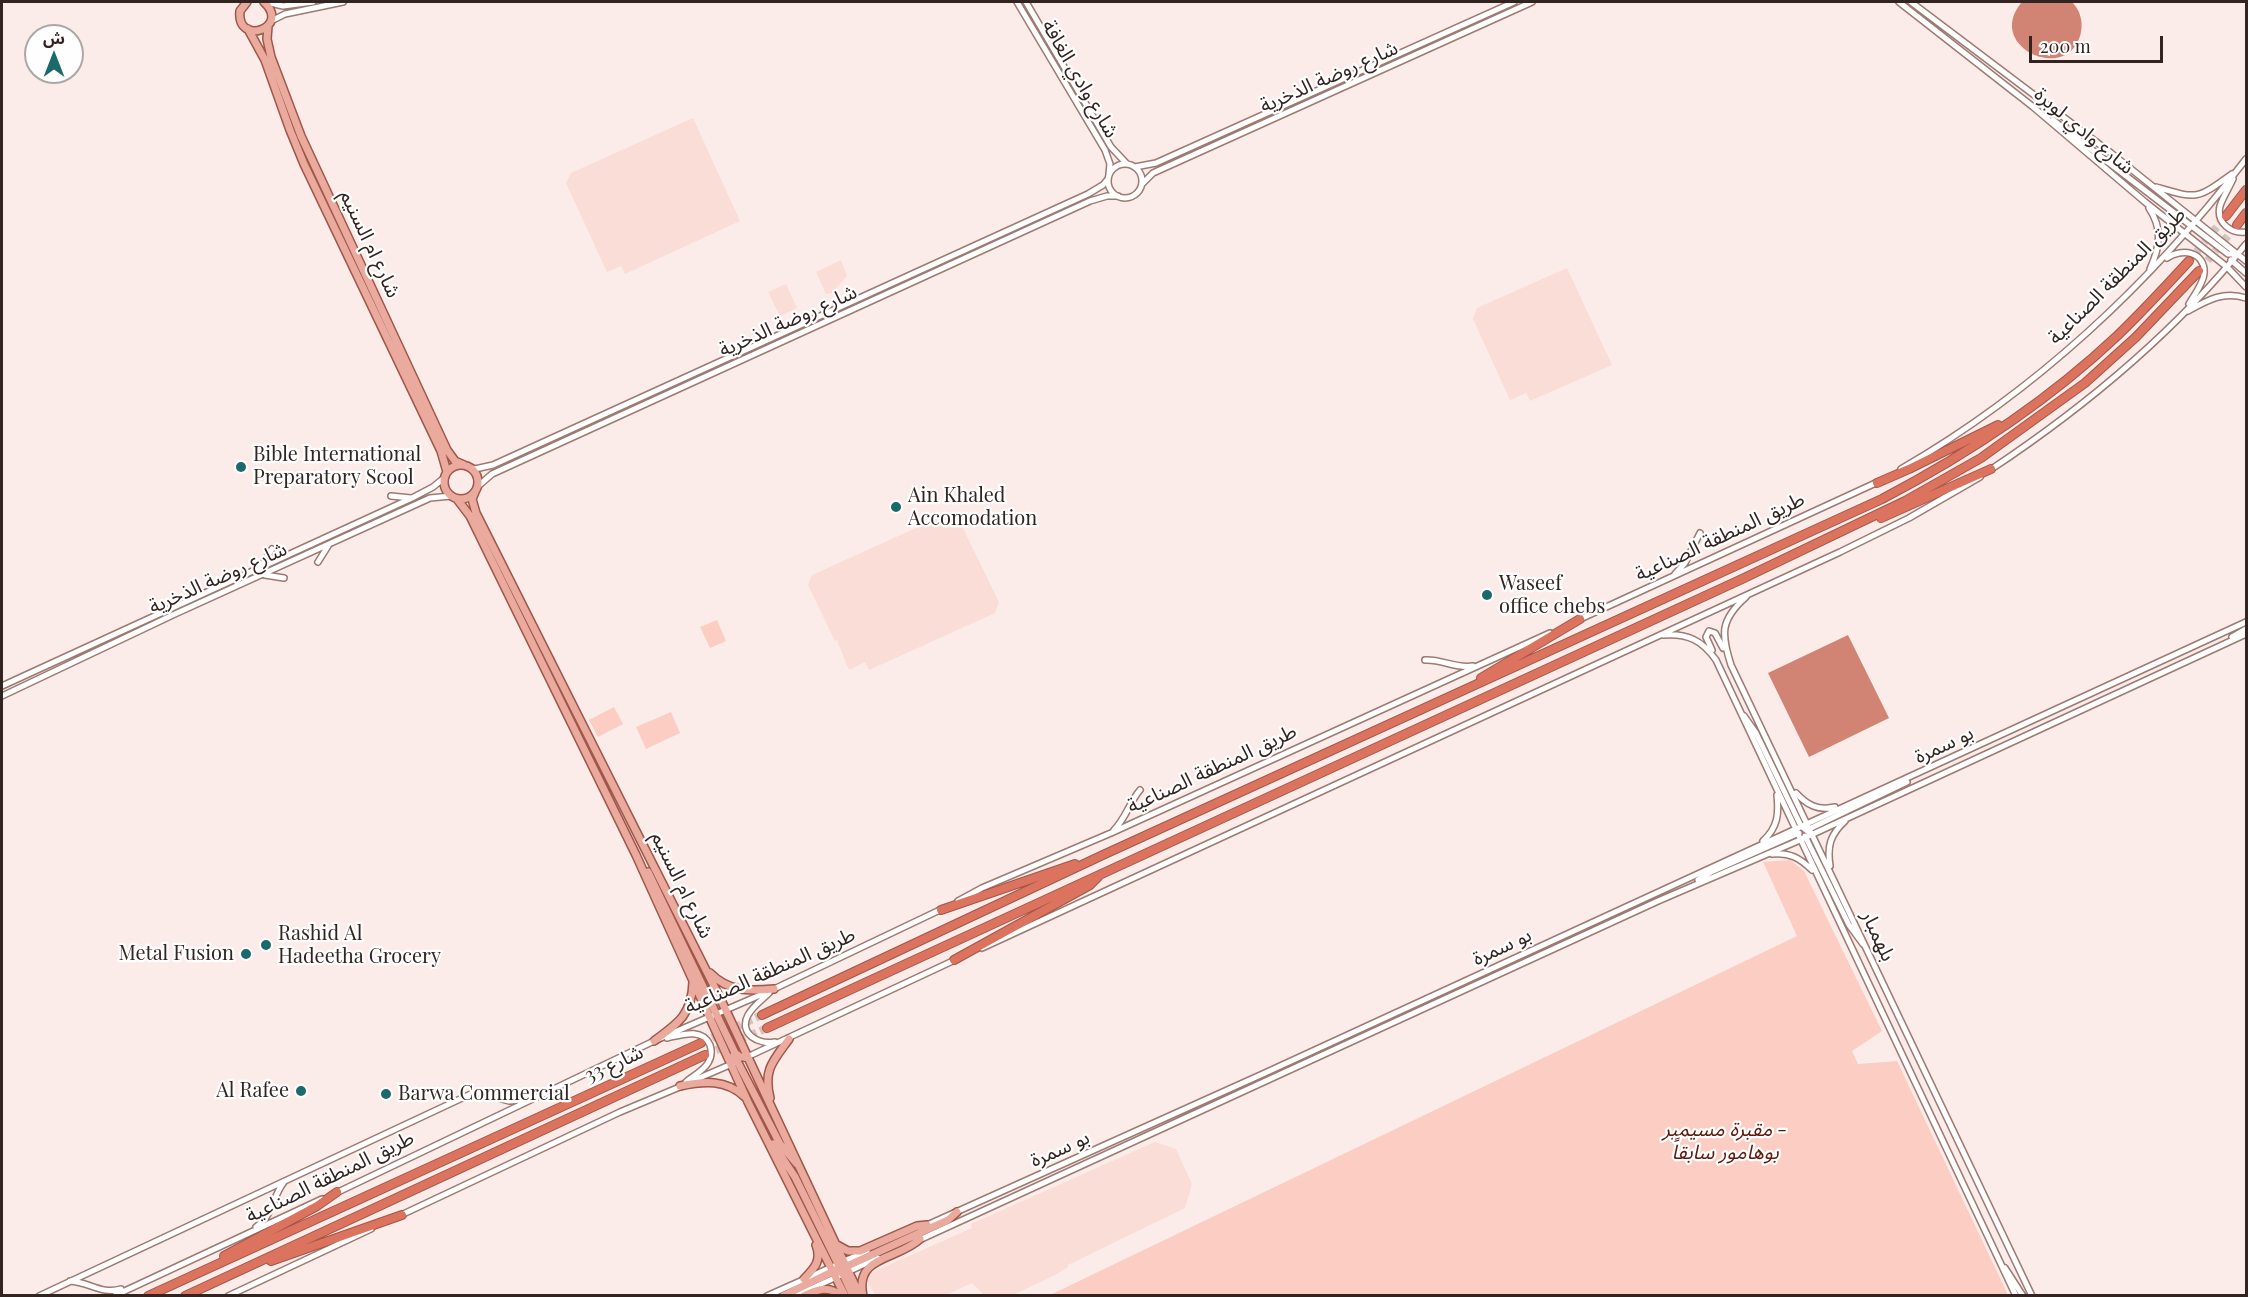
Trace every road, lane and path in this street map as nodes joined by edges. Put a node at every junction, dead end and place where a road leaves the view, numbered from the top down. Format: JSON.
{"nodes":[{"id":1,"x":265,"y":2,"type":"edge"},
{"id":2,"x":313,"y":2,"type":"edge"},
{"id":3,"x":344,"y":2,"type":"edge"},
{"id":4,"x":1017,"y":2,"type":"edge"},
{"id":5,"x":1026,"y":2,"type":"edge"},
{"id":6,"x":1514,"y":2,"type":"edge"},
{"id":7,"x":1532,"y":2,"type":"edge"},
{"id":8,"x":1899,"y":2,"type":"edge"},
{"id":9,"x":1911,"y":2,"type":"edge"},
{"id":10,"x":244,"y":3,"type":"edge"},
{"id":11,"x":269,"y":24,"type":"junction"},
{"id":12,"x":248,"y":29,"type":"junction"},
{"id":13,"x":2032,"y":106,"type":"junction"},
{"id":14,"x":2247,"y":159,"type":"edge"},
{"id":15,"x":1126,"y":164,"type":"junction"},
{"id":16,"x":1135,"y":167,"type":"junction"},
{"id":17,"x":2238,"y":170,"type":"junction"},
{"id":18,"x":1109,"y":177,"type":"junction"},
{"id":19,"x":1142,"y":184,"type":"junction"},
{"id":20,"x":2152,"y":186,"type":"junction"},
{"id":21,"x":2247,"y":190,"type":"edge"},
{"id":22,"x":1118,"y":196,"type":"junction"},
{"id":23,"x":2145,"y":202,"type":"junction"},
{"id":24,"x":2247,"y":213,"type":"edge"},
{"id":25,"x":2226,"y":216,"type":"tunnel mouth"},
{"id":26,"x":2196,"y":221,"type":"junction"},
{"id":27,"x":2237,"y":225,"type":"tunnel mouth"},
{"id":28,"x":2192,"y":226,"type":"junction"},
{"id":29,"x":2247,"y":232,"type":"edge"},
{"id":30,"x":2186,"y":234,"type":"junction"},
{"id":31,"x":2247,"y":244,"type":"edge"},
{"id":32,"x":2239,"y":253,"type":"junction"},
{"id":33,"x":2189,"y":261,"type":"tunnel mouth"},
{"id":34,"x":2232,"y":261,"type":"junction"},
{"id":35,"x":2247,"y":261,"type":"edge"},
{"id":36,"x":2227,"y":267,"type":"junction"},
{"id":37,"x":2199,"y":271,"type":"tunnel mouth"},
{"id":38,"x":2247,"y":273,"type":"edge"},
{"id":39,"x":2148,"y":274,"type":"junction"},
{"id":40,"x":2247,"y":287,"type":"edge"},
{"id":41,"x":2247,"y":298,"type":"edge"},
{"id":42,"x":2183,"y":313,"type":"junction"},
{"id":43,"x":2029,"y":409,"type":"junction"},
{"id":44,"x":467,"y":466,"type":"junction"},
{"id":45,"x":1990,"y":469,"type":"junction"},
{"id":46,"x":445,"y":475,"type":"junction"},
{"id":47,"x":1877,"y":483,"type":"junction"},
{"id":48,"x":476,"y":489,"type":"junction"},
{"id":49,"x":391,"y":496,"type":"dead end"},
{"id":50,"x":454,"y":497,"type":"junction"},
{"id":51,"x":412,"y":498,"type":"junction"},
{"id":52,"x":1700,"y":533,"type":"dead end"},
{"id":53,"x":1835,"y":536,"type":"junction"},
{"id":54,"x":328,"y":545,"type":"junction"},
{"id":55,"x":272,"y":549,"type":"dead end"},
{"id":56,"x":318,"y":562,"type":"dead end"},
{"id":57,"x":259,"y":569,"type":"junction"},
{"id":58,"x":263,"y":575,"type":"junction"},
{"id":59,"x":284,"y":578,"type":"dead end"},
{"id":60,"x":1670,"y":579,"type":"junction"},
{"id":61,"x":1750,"y":593,"type":"junction"},
{"id":62,"x":134,"y":619,"type":"dead end"},
{"id":63,"x":1580,"y":619,"type":"junction"},
{"id":64,"x":144,"y":621,"type":"junction"},
{"id":65,"x":2247,"y":622,"type":"edge"},
{"id":66,"x":2247,"y":629,"type":"edge"},
{"id":67,"x":2247,"y":634,"type":"edge"},
{"id":68,"x":1659,"y":635,"type":"junction"},
{"id":69,"x":80,"y":643,"type":"dead end"},
{"id":70,"x":77,"y":652,"type":"junction"},
{"id":71,"x":2208,"y":652,"type":"junction"},
{"id":72,"x":1425,"y":660,"type":"dead end"},
{"id":73,"x":1716,"y":660,"type":"junction"},
{"id":74,"x":1481,"y":664,"type":"junction"},
{"id":75,"x":66,"y":665,"type":"junction"},
{"id":76,"x":1731,"y":665,"type":"junction"},
{"id":77,"x":61,"y":674,"type":"dead end"},
{"id":78,"x":2,"y":686,"type":"edge"},
{"id":79,"x":1458,"y":693,"type":"junction"},
{"id":80,"x":2,"y":696,"type":"edge"},
{"id":81,"x":1737,"y":708,"type":"junction"},
{"id":82,"x":1920,"y":773,"type":"junction"},
{"id":83,"x":1791,"y":787,"type":"junction"},
{"id":84,"x":1140,"y":790,"type":"dead end"},
{"id":85,"x":1776,"y":790,"type":"junction"},
{"id":86,"x":1851,"y":803,"type":"junction"},
{"id":87,"x":1852,"y":816,"type":"junction"},
{"id":88,"x":1803,"y":832,"type":"junction"},
{"id":89,"x":1111,"y":833,"type":"junction"},
{"id":90,"x":1754,"y":847,"type":"junction"},
{"id":91,"x":1105,"y":854,"type":"junction"},
{"id":92,"x":636,"y":855,"type":"junction"},
{"id":93,"x":1765,"y":855,"type":"junction"},
{"id":94,"x":1831,"y":871,"type":"junction"},
{"id":95,"x":1101,"y":874,"type":"junction"},
{"id":96,"x":1816,"y":875,"type":"junction"},
{"id":97,"x":1682,"y":890,"type":"junction"},
{"id":98,"x":940,"y":910,"type":"junction"},
{"id":99,"x":1871,"y":955,"type":"junction"},
{"id":100,"x":954,"y":960,"type":"junction"},
{"id":101,"x":704,"y":967,"type":"junction"},
{"id":102,"x":693,"y":979,"type":"junction"},
{"id":103,"x":774,"y":989,"type":"junction"},
{"id":104,"x":726,"y":1011,"type":"junction"},
{"id":105,"x":718,"y":1014,"type":"junction"},
{"id":106,"x":762,"y":1015,"type":"tunnel mouth"},
{"id":107,"x":710,"y":1017,"type":"junction"},
{"id":108,"x":767,"y":1028,"type":"tunnel mouth"},
{"id":109,"x":789,"y":1039,"type":"junction"},
{"id":110,"x":654,"y":1041,"type":"junction"},
{"id":111,"x":701,"y":1043,"type":"tunnel mouth"},
{"id":112,"x":705,"y":1055,"type":"tunnel mouth"},
{"id":113,"x":747,"y":1057,"type":"junction"},
{"id":114,"x":734,"y":1063,"type":"junction"},
{"id":115,"x":680,"y":1086,"type":"junction"},
{"id":116,"x":530,"y":1099,"type":"junction"},
{"id":117,"x":748,"y":1102,"type":"junction"},
{"id":118,"x":774,"y":1115,"type":"junction"},
{"id":119,"x":758,"y":1122,"type":"junction"},
{"id":120,"x":801,"y":1169,"type":"junction"},
{"id":121,"x":287,"y":1179,"type":"junction"},
{"id":122,"x":337,"y":1192,"type":"junction"},
{"id":123,"x":802,"y":1209,"type":"junction"},
{"id":124,"x":957,"y":1212,"type":"junction"},
{"id":125,"x":402,"y":1215,"type":"junction"},
{"id":126,"x":927,"y":1225,"type":"junction"},
{"id":127,"x":829,"y":1231,"type":"junction"},
{"id":128,"x":241,"y":1237,"type":"junction"},
{"id":129,"x":920,"y":1239,"type":"junction"},
{"id":130,"x":1996,"y":1255,"type":"junction"},
{"id":131,"x":209,"y":1268,"type":"junction"},
{"id":132,"x":840,"y":1269,"type":"junction"},
{"id":133,"x":238,"y":1271,"type":"junction"},
{"id":134,"x":804,"y":1279,"type":"junction"},
{"id":135,"x":68,"y":1281,"type":"junction"},
{"id":136,"x":137,"y":1285,"type":"junction"},
{"id":137,"x":39,"y":1296,"type":"edge"},
{"id":138,"x":114,"y":1296,"type":"edge"},
{"id":139,"x":148,"y":1296,"type":"edge"},
{"id":140,"x":185,"y":1296,"type":"edge"},
{"id":141,"x":228,"y":1296,"type":"edge"},
{"id":142,"x":767,"y":1296,"type":"edge"},
{"id":143,"x":783,"y":1296,"type":"edge"},
{"id":144,"x":795,"y":1296,"type":"edge"},
{"id":145,"x":804,"y":1296,"type":"edge"},
{"id":146,"x":844,"y":1296,"type":"edge"},
{"id":147,"x":853,"y":1296,"type":"edge"},
{"id":148,"x":862,"y":1296,"type":"edge"},
{"id":149,"x":2016,"y":1296,"type":"edge"},
{"id":150,"x":2023,"y":1296,"type":"edge"},
{"id":151,"x":2032,"y":1296,"type":"edge"}],
"edges":[{"from":1,"to":2,"type":"street"},
{"from":1,"to":11,"type":"main road","name":"شارع ام السنيم"},
{"from":3,"to":11,"type":"street"},
{"from":4,"to":18,"type":"street","name":"شارع وادي الغافة"},
{"from":5,"to":15,"type":"street","name":"شارع وادي الغافة"},
{"from":6,"to":16,"type":"street","name":"شارع روضة الذخرية"},
{"from":7,"to":19,"type":"street","name":"شارع روضة الذخرية"},
{"from":8,"to":13,"type":"street","name":"شارع وادي لوبرة"},
{"from":9,"to":20,"type":"street","name":"شارع وادي لوبرة"},
{"from":10,"to":12,"type":"main road","name":"شارع ام السنيم"},
{"from":11,"to":12,"type":"main road"},
{"from":11,"to":44,"type":"main road","name":"شارع ام السنيم"},
{"from":12,"to":46,"type":"main road","name":"شارع ام السنيم"},
{"from":13,"to":23,"type":"street","name":"شارع وادي لوبرة"},
{"from":13,"to":28,"type":"street"},
{"from":14,"to":17,"type":"street","name":"طريق المنطقة الصناعية"},
{"from":15,"to":16,"type":"street"},
{"from":15,"to":18,"type":"street"},
{"from":16,"to":19,"type":"street"},
{"from":17,"to":20,"type":"street"},
{"from":17,"to":26,"type":"street","name":"طريق المنطقة الصناعية"},
{"from":17,"to":29,"type":"street"},
{"from":18,"to":22,"type":"street"},
{"from":18,"to":44,"type":"street","name":"شارع روضة الذخرية"},
{"from":19,"to":22,"type":"street"},
{"from":20,"to":26,"type":"street","name":"شارع وادي لوبرة"},
{"from":21,"to":25,"type":"highway"},
{"from":22,"to":48,"type":"street","name":"شارع روضة الذخرية"},
{"from":23,"to":30,"type":"street","name":"شارع وادي لوبرة"},
{"from":23,"to":39,"type":"street"},
{"from":24,"to":27,"type":"highway"},
{"from":26,"to":28,"type":"street","name":"طريق المنطقة الصناعية"},
{"from":26,"to":32,"type":"street","name":"شارع وادي لوبرة"},
{"from":28,"to":30,"type":"street","name":"طريق المنطقة الصناعية"},
{"from":28,"to":32,"type":"street"},
{"from":30,"to":34,"type":"street"},
{"from":30,"to":36,"type":"street","name":"شارع وادي لوبرة"},
{"from":30,"to":39,"type":"street","name":"طريق المنطقة الصناعية"},
{"from":31,"to":32,"type":"street"},
{"from":32,"to":34,"type":"street"},
{"from":32,"to":35,"type":"street","name":"شارع وادي لوبرة"},
{"from":33,"to":43,"type":"highway","name":"طريق المنطقة الصناعية"},
{"from":34,"to":36,"type":"street"},
{"from":34,"to":38,"type":"street"},
{"from":36,"to":40,"type":"street","name":"شارع وادي لوبرة"},
{"from":36,"to":42,"type":"street"},
{"from":37,"to":53,"type":"highway"},
{"from":39,"to":42,"type":"street"},
{"from":39,"to":47,"type":"street","name":"طريق المنطقة الصناعية"},
{"from":41,"to":42,"type":"street"},
{"from":42,"to":45,"type":"street"},
{"from":43,"to":47,"type":"highway"},
{"from":43,"to":79,"type":"highway","name":"طريق المنطقة الصناعية"},
{"from":44,"to":46,"type":"main road"},
{"from":44,"to":48,"type":"main road"},
{"from":45,"to":53,"type":"highway"},
{"from":45,"to":61,"type":"street"},
{"from":46,"to":50,"type":"main road"},
{"from":46,"to":51,"type":"street","name":"شارع روضة الذخرية"},
{"from":47,"to":60,"type":"street","name":"طريق المنطقة الصناعية"},
{"from":48,"to":50,"type":"main road"},
{"from":48,"to":101,"type":"main road","name":"شارع ام السنيم"},
{"from":49,"to":51,"type":"street"},
{"from":50,"to":54,"type":"street","name":"شارع روضة الذخرية"},
{"from":50,"to":92,"type":"main road","name":"شارع ام السنيم"},
{"from":51,"to":57,"type":"street","name":"شارع روضة الذخرية"},
{"from":52,"to":60,"type":"street"},
{"from":53,"to":95,"type":"highway"},
{"from":54,"to":56,"type":"street"},
{"from":54,"to":58,"type":"street","name":"شارع روضة الذخرية"},
{"from":55,"to":57,"type":"street"},
{"from":57,"to":64,"type":"street","name":"شارع روضة الذخرية"},
{"from":58,"to":59,"type":"street"},
{"from":58,"to":75,"type":"street","name":"شارع روضة الذخرية"},
{"from":60,"to":63,"type":"street","name":"طريق المنطقة الصناعية"},
{"from":61,"to":68,"type":"street"},
{"from":61,"to":76,"type":"street","name":"بلهمبار"},
{"from":62,"to":64,"type":"street"},
{"from":63,"to":74,"type":"street","name":"طريق المنطقة الصناعية"},
{"from":63,"to":79,"type":"highway"},
{"from":64,"to":70,"type":"street","name":"شارع روضة الذخرية"},
{"from":65,"to":82,"type":"street","name":"بو سمرة"},
{"from":66,"to":71,"type":"street"},
{"from":67,"to":71,"type":"street","name":"بو سمرة"},
{"from":68,"to":73,"type":"street","name":"بلهمبار"},
{"from":68,"to":100,"type":"street"},
{"from":69,"to":70,"type":"street"},
{"from":70,"to":78,"type":"street","name":"شارع روضة الذخرية"},
{"from":71,"to":87,"type":"street","name":"بو سمرة"},
{"from":72,"to":74,"type":"street"},
{"from":73,"to":76,"type":"street"},
{"from":73,"to":81,"type":"street","name":"بلهمبار"},
{"from":74,"to":89,"type":"street","name":"طريق المنطقة الصناعية"},
{"from":75,"to":77,"type":"street"},
{"from":75,"to":80,"type":"street","name":"شارع روضة الذخرية"},
{"from":76,"to":83,"type":"street","name":"بلهمبار"},
{"from":79,"to":91,"type":"highway","name":"طريق المنطقة الصناعية"},
{"from":81,"to":85,"type":"street","name":"بلهمبار"},
{"from":81,"to":88,"type":"street"},
{"from":82,"to":86,"type":"street","name":"بو سمرة"},
{"from":82,"to":88,"type":"street"},
{"from":83,"to":86,"type":"street"},
{"from":83,"to":88,"type":"street","name":"بلهمبار"},
{"from":84,"to":89,"type":"street"},
{"from":85,"to":88,"type":"street","name":"بلهمبار"},
{"from":85,"to":90,"type":"street"},
{"from":86,"to":88,"type":"street","name":"بو سمرة"},
{"from":87,"to":88,"type":"street","name":"بو سمرة"},
{"from":87,"to":94,"type":"street"},
{"from":88,"to":90,"type":"street","name":"بو سمرة"},
{"from":88,"to":93,"type":"street","name":"بو سمرة"},
{"from":88,"to":94,"type":"street","name":"بلهمبار"},
{"from":88,"to":96,"type":"street","name":"بلهمبار"},
{"from":88,"to":97,"type":"street"},
{"from":88,"to":99,"type":"street"},
{"from":89,"to":98,"type":"street","name":"طريق المنطقة الصناعية"},
{"from":90,"to":124,"type":"street","name":"بو سمرة"},
{"from":91,"to":98,"type":"highway"},
{"from":91,"to":106,"type":"highway","name":"طريق المنطقة الصناعية"},
{"from":92,"to":102,"type":"main road","name":"شارع ام السنيم"},
{"from":92,"to":105,"type":"main road"},
{"from":93,"to":96,"type":"street"},
{"from":93,"to":97,"type":"street","name":"بو سمرة"},
{"from":94,"to":99,"type":"street","name":"بلهمبار"},
{"from":95,"to":100,"type":"highway"},
{"from":95,"to":108,"type":"highway"},
{"from":96,"to":130,"type":"street","name":"بلهمبار"},
{"from":97,"to":129,"type":"street","name":"بو سمرة"},
{"from":98,"to":103,"type":"street","name":"طريق المنطقة الصناعية"},
{"from":99,"to":151,"type":"street","name":"بلهمبار"},
{"from":100,"to":109,"type":"street"},
{"from":101,"to":103,"type":"main road"},
{"from":101,"to":104,"type":"main road","name":"شارع ام السنيم"},
{"from":102,"to":107,"type":"main road","name":"شارع ام السنيم"},
{"from":102,"to":110,"type":"main road"},
{"from":103,"to":104,"type":"street","name":"طريق المنطقة الصناعية"},
{"from":103,"to":109,"type":"street"},
{"from":104,"to":105,"type":"street","name":"طريق المنطقة الصناعية"},
{"from":104,"to":113,"type":"main road","name":"شارع ام السنيم"},
{"from":105,"to":107,"type":"street","name":"طريق المنطقة الصناعية"},
{"from":105,"to":113,"type":"main road"},
{"from":107,"to":110,"type":"street","name":"طريق المنطقة الصناعية"},
{"from":107,"to":114,"type":"main road","name":"شارع ام السنيم"},
{"from":109,"to":113,"type":"street"},
{"from":109,"to":118,"type":"main road"},
{"from":110,"to":115,"type":"street"},
{"from":110,"to":116,"type":"street","name":"طريق المنطقة الصناعية"},
{"from":111,"to":131,"type":"highway","name":"شارع 33"},
{"from":112,"to":133,"type":"highway","name":"شارع 33"},
{"from":113,"to":114,"type":"street"},
{"from":113,"to":118,"type":"main road","name":"شارع ام السنيم"},
{"from":114,"to":115,"type":"street"},
{"from":114,"to":117,"type":"main road","name":"شارع ام السنيم"},
{"from":114,"to":120,"type":"main road"},
{"from":115,"to":117,"type":"main road"},
{"from":115,"to":125,"type":"street"},
{"from":116,"to":121,"type":"street","name":"طريق المنطقة الصناعية"},
{"from":116,"to":122,"type":"street","name":"طريق المنطقة الصناعية"},
{"from":117,"to":119,"type":"main road","name":"شارع ام السنيم"},
{"from":118,"to":120,"type":"main road","name":"شارع ام السنيم"},
{"from":119,"to":123,"type":"main road","name":"شارع ام السنيم"},
{"from":119,"to":132,"type":"main road"},
{"from":120,"to":127,"type":"main road","name":"شارع ام السنيم"},
{"from":121,"to":128,"type":"street"},
{"from":121,"to":135,"type":"street","name":"طريق المنطقة الصناعية"},
{"from":122,"to":128,"type":"street","name":"طريق المنطقة الصناعية"},
{"from":122,"to":131,"type":"highway"},
{"from":123,"to":132,"type":"main road","name":"شارع ام السنيم"},
{"from":123,"to":134,"type":"main road"},
{"from":124,"to":126,"type":"street","name":"بو سمرة"},
{"from":124,"to":132,"type":"main road"},
{"from":125,"to":133,"type":"highway"},
{"from":125,"to":141,"type":"street"},
{"from":126,"to":127,"type":"main road"},
{"from":126,"to":132,"type":"street","name":"بو سمرة"},
{"from":127,"to":132,"type":"main road","name":"شارع ام السنيم"},
{"from":128,"to":136,"type":"street","name":"طريق المنطقة الصناعية"},
{"from":129,"to":132,"type":"street","name":"بو سمرة"},
{"from":129,"to":148,"type":"main road"},
{"from":130,"to":149,"type":"street","name":"بلهمبار"},
{"from":130,"to":150,"type":"street"},
{"from":131,"to":139,"type":"highway","name":"شارع 33"},
{"from":132,"to":134,"type":"street","name":"بو سمرة"},
{"from":132,"to":143,"type":"main road"},
{"from":132,"to":144,"type":"street","name":"بو سمرة"},
{"from":132,"to":146,"type":"main road","name":"شارع ام السنيم"},
{"from":132,"to":147,"type":"main road"},
{"from":132,"to":148,"type":"main road","name":"شارع ام السنيم"},
{"from":133,"to":140,"type":"highway","name":"شارع 33"},
{"from":134,"to":142,"type":"street","name":"بو سمرة"},
{"from":135,"to":136,"type":"street"},
{"from":135,"to":137,"type":"street","name":"طريق المنطقة الصناعية"},
{"from":136,"to":138,"type":"street","name":"طريق المنطقة الصناعية"},
{"from":145,"to":146,"type":"main road"}]}
